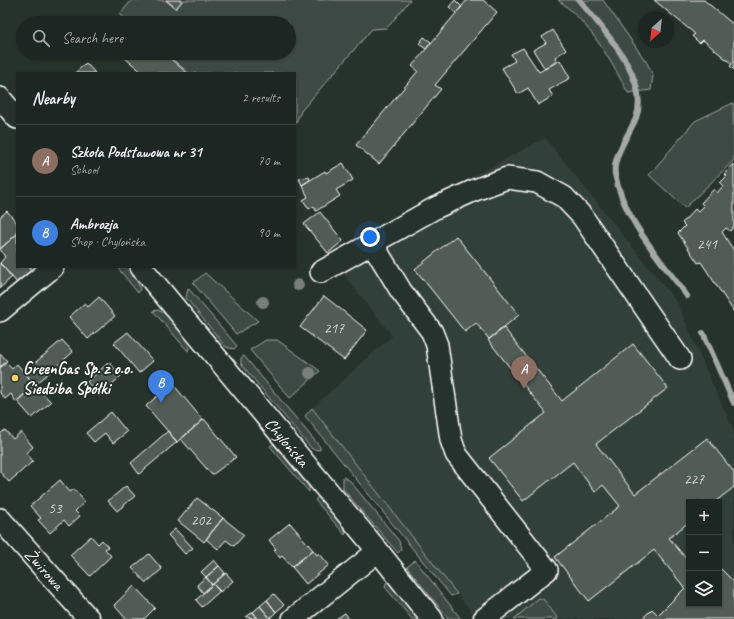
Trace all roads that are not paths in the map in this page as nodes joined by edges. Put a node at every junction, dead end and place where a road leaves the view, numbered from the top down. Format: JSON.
{"nodes":[{"id":1,"x":0,"y":98,"type":"edge"},
{"id":2,"x":16,"y":117,"type":"edge"},
{"id":3,"x":372,"y":243,"type":"junction"},
{"id":4,"x":52,"y":268,"type":"edge"},
{"id":5,"x":142,"y":268,"type":"edge"},
{"id":6,"x":321,"y":272,"type":"dead end"},
{"id":7,"x":0,"y":311,"type":"edge"},
{"id":8,"x":680,"y":359,"type":"dead end"},
{"id":9,"x":0,"y":520,"type":"edge"},
{"id":10,"x":378,"y":551,"type":"junction"},
{"id":11,"x":89,"y":619,"type":"edge"},
{"id":12,"x":293,"y":619,"type":"edge"},
{"id":13,"x":432,"y":619,"type":"edge"},
{"id":14,"x":484,"y":619,"type":"edge"}],
"edges":[{"from":1,"to":2,"type":"street"},
{"from":3,"to":6,"type":"street"},
{"from":3,"to":8,"type":"street"},
{"from":3,"to":14,"type":"street"},
{"from":4,"to":7,"type":"street"},
{"from":5,"to":10,"type":"street","name":"Chylońska"},
{"from":9,"to":11,"type":"street","name":"Żwirowa"},
{"from":10,"to":12,"type":"street"},
{"from":10,"to":13,"type":"street","name":"Chylońska"}]}
